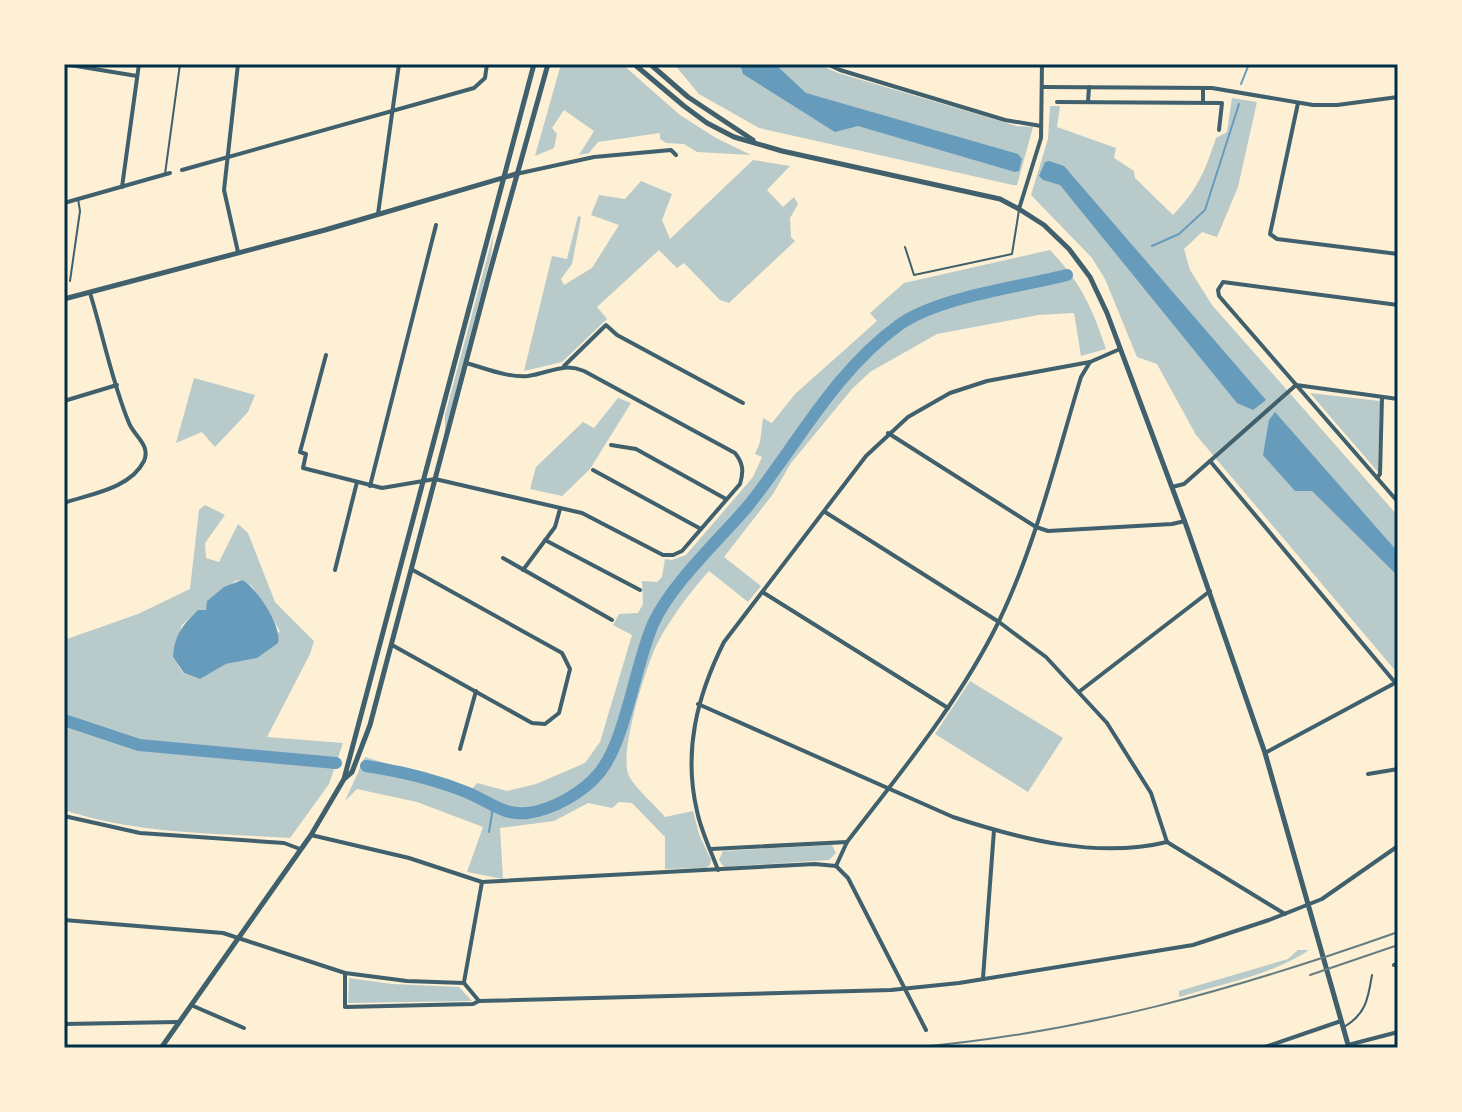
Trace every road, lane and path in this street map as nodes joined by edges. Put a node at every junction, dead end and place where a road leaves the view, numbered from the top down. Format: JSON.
{"nodes":[{"id":1,"x":64,"y":64,"type":"edge"},
{"id":2,"x":139,"y":64,"type":"edge"},
{"id":3,"x":180,"y":64,"type":"edge"},
{"id":4,"x":238,"y":64,"type":"edge"},
{"id":5,"x":399,"y":64,"type":"edge"},
{"id":6,"x":487,"y":64,"type":"edge"},
{"id":7,"x":534,"y":64,"type":"edge"},
{"id":8,"x":548,"y":64,"type":"edge"},
{"id":9,"x":634,"y":64,"type":"edge"},
{"id":10,"x":650,"y":64,"type":"edge"},
{"id":11,"x":827,"y":64,"type":"edge"},
{"id":12,"x":1042,"y":64,"type":"edge"},
{"id":13,"x":137,"y":76,"type":"junction"},
{"id":14,"x":1042,"y":87,"type":"junction"},
{"id":15,"x":1089,"y":87,"type":"junction"},
{"id":16,"x":1203,"y":88,"type":"junction"},
{"id":17,"x":1398,"y":97,"type":"edge"},
{"id":18,"x":1057,"y":102,"type":"dead end"},
{"id":19,"x":1088,"y":102,"type":"junction"},
{"id":20,"x":1203,"y":103,"type":"junction"},
{"id":21,"x":1298,"y":103,"type":"junction"},
{"id":22,"x":393,"y":111,"type":"junction"},
{"id":23,"x":1041,"y":126,"type":"junction"},
{"id":24,"x":1219,"y":130,"type":"dead end"},
{"id":25,"x":757,"y":143,"type":"junction"},
{"id":26,"x":676,"y":155,"type":"dead end"},
{"id":27,"x":226,"y":159,"type":"junction"},
{"id":28,"x":182,"y":170,"type":"dead end"},
{"id":29,"x":168,"y":174,"type":"joint"},
{"id":30,"x":516,"y":174,"type":"junction"},
{"id":31,"x":503,"y":176,"type":"junction"},
{"id":32,"x":122,"y":187,"type":"junction"},
{"id":33,"x":78,"y":199,"type":"junction"},
{"id":34,"x":64,"y":203,"type":"edge"},
{"id":35,"x":1019,"y":209,"type":"junction"},
{"id":36,"x":378,"y":214,"type":"junction"},
{"id":37,"x":436,"y":225,"type":"dead end"},
{"id":38,"x":905,"y":247,"type":"dead end"},
{"id":39,"x":238,"y":252,"type":"junction"},
{"id":40,"x":1398,"y":254,"type":"edge"},
{"id":41,"x":70,"y":281,"type":"dead end"},
{"id":42,"x":90,"y":293,"type":"junction"},
{"id":43,"x":64,"y":299,"type":"edge"},
{"id":44,"x":1398,"y":305,"type":"edge"},
{"id":45,"x":1120,"y":349,"type":"junction"},
{"id":46,"x":326,"y":355,"type":"dead end"},
{"id":47,"x":465,"y":362,"type":"junction"},
{"id":48,"x":1090,"y":362,"type":"junction"},
{"id":49,"x":564,"y":366,"type":"junction"},
{"id":50,"x":117,"y":385,"type":"junction"},
{"id":51,"x":1296,"y":385,"type":"junction"},
{"id":52,"x":1382,"y":397,"type":"junction"},
{"id":53,"x":1398,"y":399,"type":"edge"},
{"id":54,"x":64,"y":401,"type":"edge"},
{"id":55,"x":743,"y":403,"type":"dead end"},
{"id":56,"x":888,"y":433,"type":"junction"},
{"id":57,"x":611,"y":445,"type":"dead end"},
{"id":58,"x":1210,"y":461,"type":"junction"},
{"id":59,"x":593,"y":470,"type":"dead end"},
{"id":60,"x":1377,"y":478,"type":"junction"},
{"id":61,"x":435,"y":479,"type":"junction"},
{"id":62,"x":422,"y":481,"type":"junction"},
{"id":63,"x":357,"y":482,"type":"junction"},
{"id":64,"x":370,"y":486,"type":"junction"},
{"id":65,"x":1172,"y":487,"type":"junction"},
{"id":66,"x":726,"y":499,"type":"junction"},
{"id":67,"x":1398,"y":502,"type":"edge"},
{"id":68,"x":64,"y":503,"type":"edge"},
{"id":69,"x":560,"y":509,"type":"junction"},
{"id":70,"x":825,"y":512,"type":"junction"},
{"id":71,"x":1185,"y":521,"type":"junction"},
{"id":72,"x":1036,"y":527,"type":"junction"},
{"id":73,"x":701,"y":529,"type":"junction"},
{"id":74,"x":545,"y":540,"type":"junction"},
{"id":75,"x":503,"y":558,"type":"dead end"},
{"id":76,"x":411,"y":569,"type":"junction"},
{"id":77,"x":335,"y":570,"type":"dead end"},
{"id":78,"x":523,"y":570,"type":"junction"},
{"id":79,"x":640,"y":590,"type":"dead end"},
{"id":80,"x":1210,"y":591,"type":"junction"},
{"id":81,"x":763,"y":593,"type":"junction"},
{"id":82,"x":612,"y":620,"type":"dead end"},
{"id":83,"x":999,"y":622,"type":"junction"},
{"id":84,"x":392,"y":645,"type":"junction"},
{"id":85,"x":1397,"y":684,"type":"edge"},
{"id":86,"x":476,"y":691,"type":"junction"},
{"id":87,"x":1080,"y":691,"type":"junction"},
{"id":88,"x":698,"y":704,"type":"junction"},
{"id":89,"x":948,"y":708,"type":"junction"},
{"id":90,"x":460,"y":749,"type":"dead end"},
{"id":91,"x":1265,"y":753,"type":"junction"},
{"id":92,"x":1398,"y":769,"type":"edge"},
{"id":93,"x":1368,"y":774,"type":"dead end"},
{"id":94,"x":344,"y":779,"type":"junction"},
{"id":95,"x":889,"y":788,"type":"junction"},
{"id":96,"x":64,"y":816,"type":"edge"},
{"id":97,"x":994,"y":830,"type":"junction"},
{"id":98,"x":311,"y":835,"type":"junction"},
{"id":99,"x":847,"y":842,"type":"junction"},
{"id":100,"x":1167,"y":842,"type":"junction"},
{"id":101,"x":1398,"y":846,"type":"edge"},
{"id":102,"x":300,"y":849,"type":"junction"},
{"id":103,"x":711,"y":849,"type":"junction"},
{"id":104,"x":836,"y":866,"type":"junction"},
{"id":105,"x":718,"y":870,"type":"junction"},
{"id":106,"x":482,"y":882,"type":"junction"},
{"id":107,"x":1309,"y":903,"type":"junction"},
{"id":108,"x":1285,"y":914,"type":"junction"},
{"id":109,"x":64,"y":920,"type":"edge"},
{"id":110,"x":237,"y":938,"type":"junction"},
{"id":111,"x":345,"y":973,"type":"junction"},
{"id":112,"x":1372,"y":975,"type":"dead end"},
{"id":113,"x":983,"y":978,"type":"junction"},
{"id":114,"x":464,"y":983,"type":"junction"},
{"id":115,"x":904,"y":989,"type":"junction"},
{"id":116,"x":479,"y":1001,"type":"junction"},
{"id":117,"x":190,"y":1005,"type":"junction"},
{"id":118,"x":178,"y":1022,"type":"junction"},
{"id":119,"x":64,"y":1024,"type":"edge"},
{"id":120,"x":1342,"y":1025,"type":"junction"},
{"id":121,"x":244,"y":1028,"type":"dead end"},
{"id":122,"x":926,"y":1030,"type":"dead end"},
{"id":123,"x":1398,"y":1032,"type":"edge"},
{"id":124,"x":1349,"y":1046,"type":"edge"},
{"id":125,"x":161,"y":1048,"type":"edge"},
{"id":126,"x":1262,"y":1048,"type":"edge"}],
"edges":[{"from":1,"to":13,"type":"street"},
{"from":2,"to":13,"type":"street"},
{"from":3,"to":29,"type":"lane"},
{"from":4,"to":27,"type":"street"},
{"from":5,"to":22,"type":"street"},
{"from":6,"to":22,"type":"street"},
{"from":7,"to":31,"type":"street"},
{"from":8,"to":30,"type":"street"},
{"from":9,"to":25,"type":"street"},
{"from":10,"to":25,"type":"street"},
{"from":11,"to":23,"type":"street"},
{"from":12,"to":14,"type":"street"},
{"from":13,"to":32,"type":"street"},
{"from":14,"to":15,"type":"street"},
{"from":14,"to":23,"type":"street"},
{"from":15,"to":16,"type":"street"},
{"from":15,"to":19,"type":"street"},
{"from":16,"to":20,"type":"street"},
{"from":16,"to":21,"type":"street"},
{"from":17,"to":21,"type":"street"},
{"from":18,"to":19,"type":"street"},
{"from":19,"to":20,"type":"street"},
{"from":20,"to":24,"type":"street"},
{"from":21,"to":40,"type":"street"},
{"from":22,"to":27,"type":"street"},
{"from":22,"to":36,"type":"street"},
{"from":23,"to":35,"type":"street"},
{"from":25,"to":35,"type":"street"},
{"from":26,"to":30,"type":"street"},
{"from":27,"to":28,"type":"street"},
{"from":27,"to":39,"type":"street"},
{"from":29,"to":32,"type":"street"},
{"from":30,"to":31,"type":"street"},
{"from":30,"to":47,"type":"street"},
{"from":31,"to":36,"type":"street"},
{"from":31,"to":62,"type":"street"},
{"from":32,"to":33,"type":"street"},
{"from":33,"to":34,"type":"street"},
{"from":33,"to":41,"type":"lane"},
{"from":35,"to":38,"type":"lane"},
{"from":35,"to":45,"type":"street"},
{"from":36,"to":39,"type":"street"},
{"from":37,"to":64,"type":"street"},
{"from":39,"to":42,"type":"street"},
{"from":42,"to":43,"type":"street"},
{"from":42,"to":50,"type":"street"},
{"from":44,"to":51,"type":"street"},
{"from":45,"to":48,"type":"street"},
{"from":45,"to":65,"type":"street"},
{"from":46,"to":63,"type":"street"},
{"from":47,"to":49,"type":"street"},
{"from":47,"to":61,"type":"street"},
{"from":48,"to":56,"type":"street"},
{"from":48,"to":72,"type":"street"},
{"from":49,"to":55,"type":"street"},
{"from":49,"to":66,"type":"street"},
{"from":50,"to":54,"type":"street"},
{"from":50,"to":68,"type":"street"},
{"from":51,"to":52,"type":"street"},
{"from":51,"to":58,"type":"street"},
{"from":51,"to":60,"type":"street"},
{"from":52,"to":53,"type":"street"},
{"from":52,"to":60,"type":"street"},
{"from":56,"to":70,"type":"street"},
{"from":56,"to":72,"type":"street"},
{"from":57,"to":66,"type":"street"},
{"from":58,"to":65,"type":"street"},
{"from":58,"to":85,"type":"street"},
{"from":59,"to":73,"type":"street"},
{"from":60,"to":67,"type":"street"},
{"from":61,"to":62,"type":"street"},
{"from":61,"to":69,"type":"street"},
{"from":61,"to":76,"type":"street"},
{"from":62,"to":64,"type":"street"},
{"from":62,"to":94,"type":"street"},
{"from":63,"to":64,"type":"street"},
{"from":63,"to":77,"type":"street"},
{"from":65,"to":71,"type":"street"},
{"from":66,"to":73,"type":"street"},
{"from":69,"to":73,"type":"street"},
{"from":69,"to":74,"type":"street"},
{"from":70,"to":81,"type":"street"},
{"from":70,"to":83,"type":"street"},
{"from":71,"to":72,"type":"street"},
{"from":71,"to":80,"type":"street"},
{"from":72,"to":83,"type":"street"},
{"from":74,"to":78,"type":"street"},
{"from":74,"to":79,"type":"street"},
{"from":75,"to":78,"type":"street"},
{"from":76,"to":84,"type":"street"},
{"from":76,"to":86,"type":"street"},
{"from":78,"to":82,"type":"street"},
{"from":80,"to":87,"type":"street"},
{"from":80,"to":91,"type":"street"},
{"from":81,"to":88,"type":"street"},
{"from":81,"to":89,"type":"street"},
{"from":83,"to":87,"type":"street"},
{"from":83,"to":89,"type":"street"},
{"from":84,"to":86,"type":"street"},
{"from":84,"to":94,"type":"street"},
{"from":85,"to":91,"type":"street"},
{"from":86,"to":90,"type":"street"},
{"from":87,"to":100,"type":"street"},
{"from":88,"to":95,"type":"street"},
{"from":88,"to":103,"type":"street"},
{"from":89,"to":95,"type":"street"},
{"from":91,"to":107,"type":"street"},
{"from":92,"to":93,"type":"street"},
{"from":94,"to":98,"type":"street"},
{"from":95,"to":97,"type":"street"},
{"from":95,"to":99,"type":"street"},
{"from":96,"to":102,"type":"street"},
{"from":97,"to":100,"type":"street"},
{"from":97,"to":113,"type":"street"},
{"from":98,"to":102,"type":"street"},
{"from":98,"to":106,"type":"street"},
{"from":99,"to":103,"type":"street"},
{"from":99,"to":104,"type":"street"},
{"from":100,"to":108,"type":"street"},
{"from":101,"to":107,"type":"street"},
{"from":102,"to":110,"type":"street"},
{"from":103,"to":105,"type":"street"},
{"from":104,"to":105,"type":"street"},
{"from":104,"to":115,"type":"street"},
{"from":105,"to":106,"type":"street"},
{"from":106,"to":114,"type":"street"},
{"from":107,"to":108,"type":"street"},
{"from":107,"to":120,"type":"street"},
{"from":108,"to":113,"type":"street"},
{"from":109,"to":110,"type":"street"},
{"from":110,"to":111,"type":"street"},
{"from":110,"to":117,"type":"street"},
{"from":111,"to":114,"type":"street"},
{"from":111,"to":116,"type":"street"},
{"from":112,"to":120,"type":"lane"},
{"from":113,"to":115,"type":"street"},
{"from":114,"to":116,"type":"street"},
{"from":115,"to":116,"type":"street"},
{"from":115,"to":122,"type":"street"},
{"from":117,"to":118,"type":"street"},
{"from":117,"to":121,"type":"street"},
{"from":118,"to":119,"type":"street"},
{"from":118,"to":125,"type":"street"},
{"from":120,"to":124,"type":"street"},
{"from":120,"to":126,"type":"street"},
{"from":123,"to":124,"type":"street"}]}
